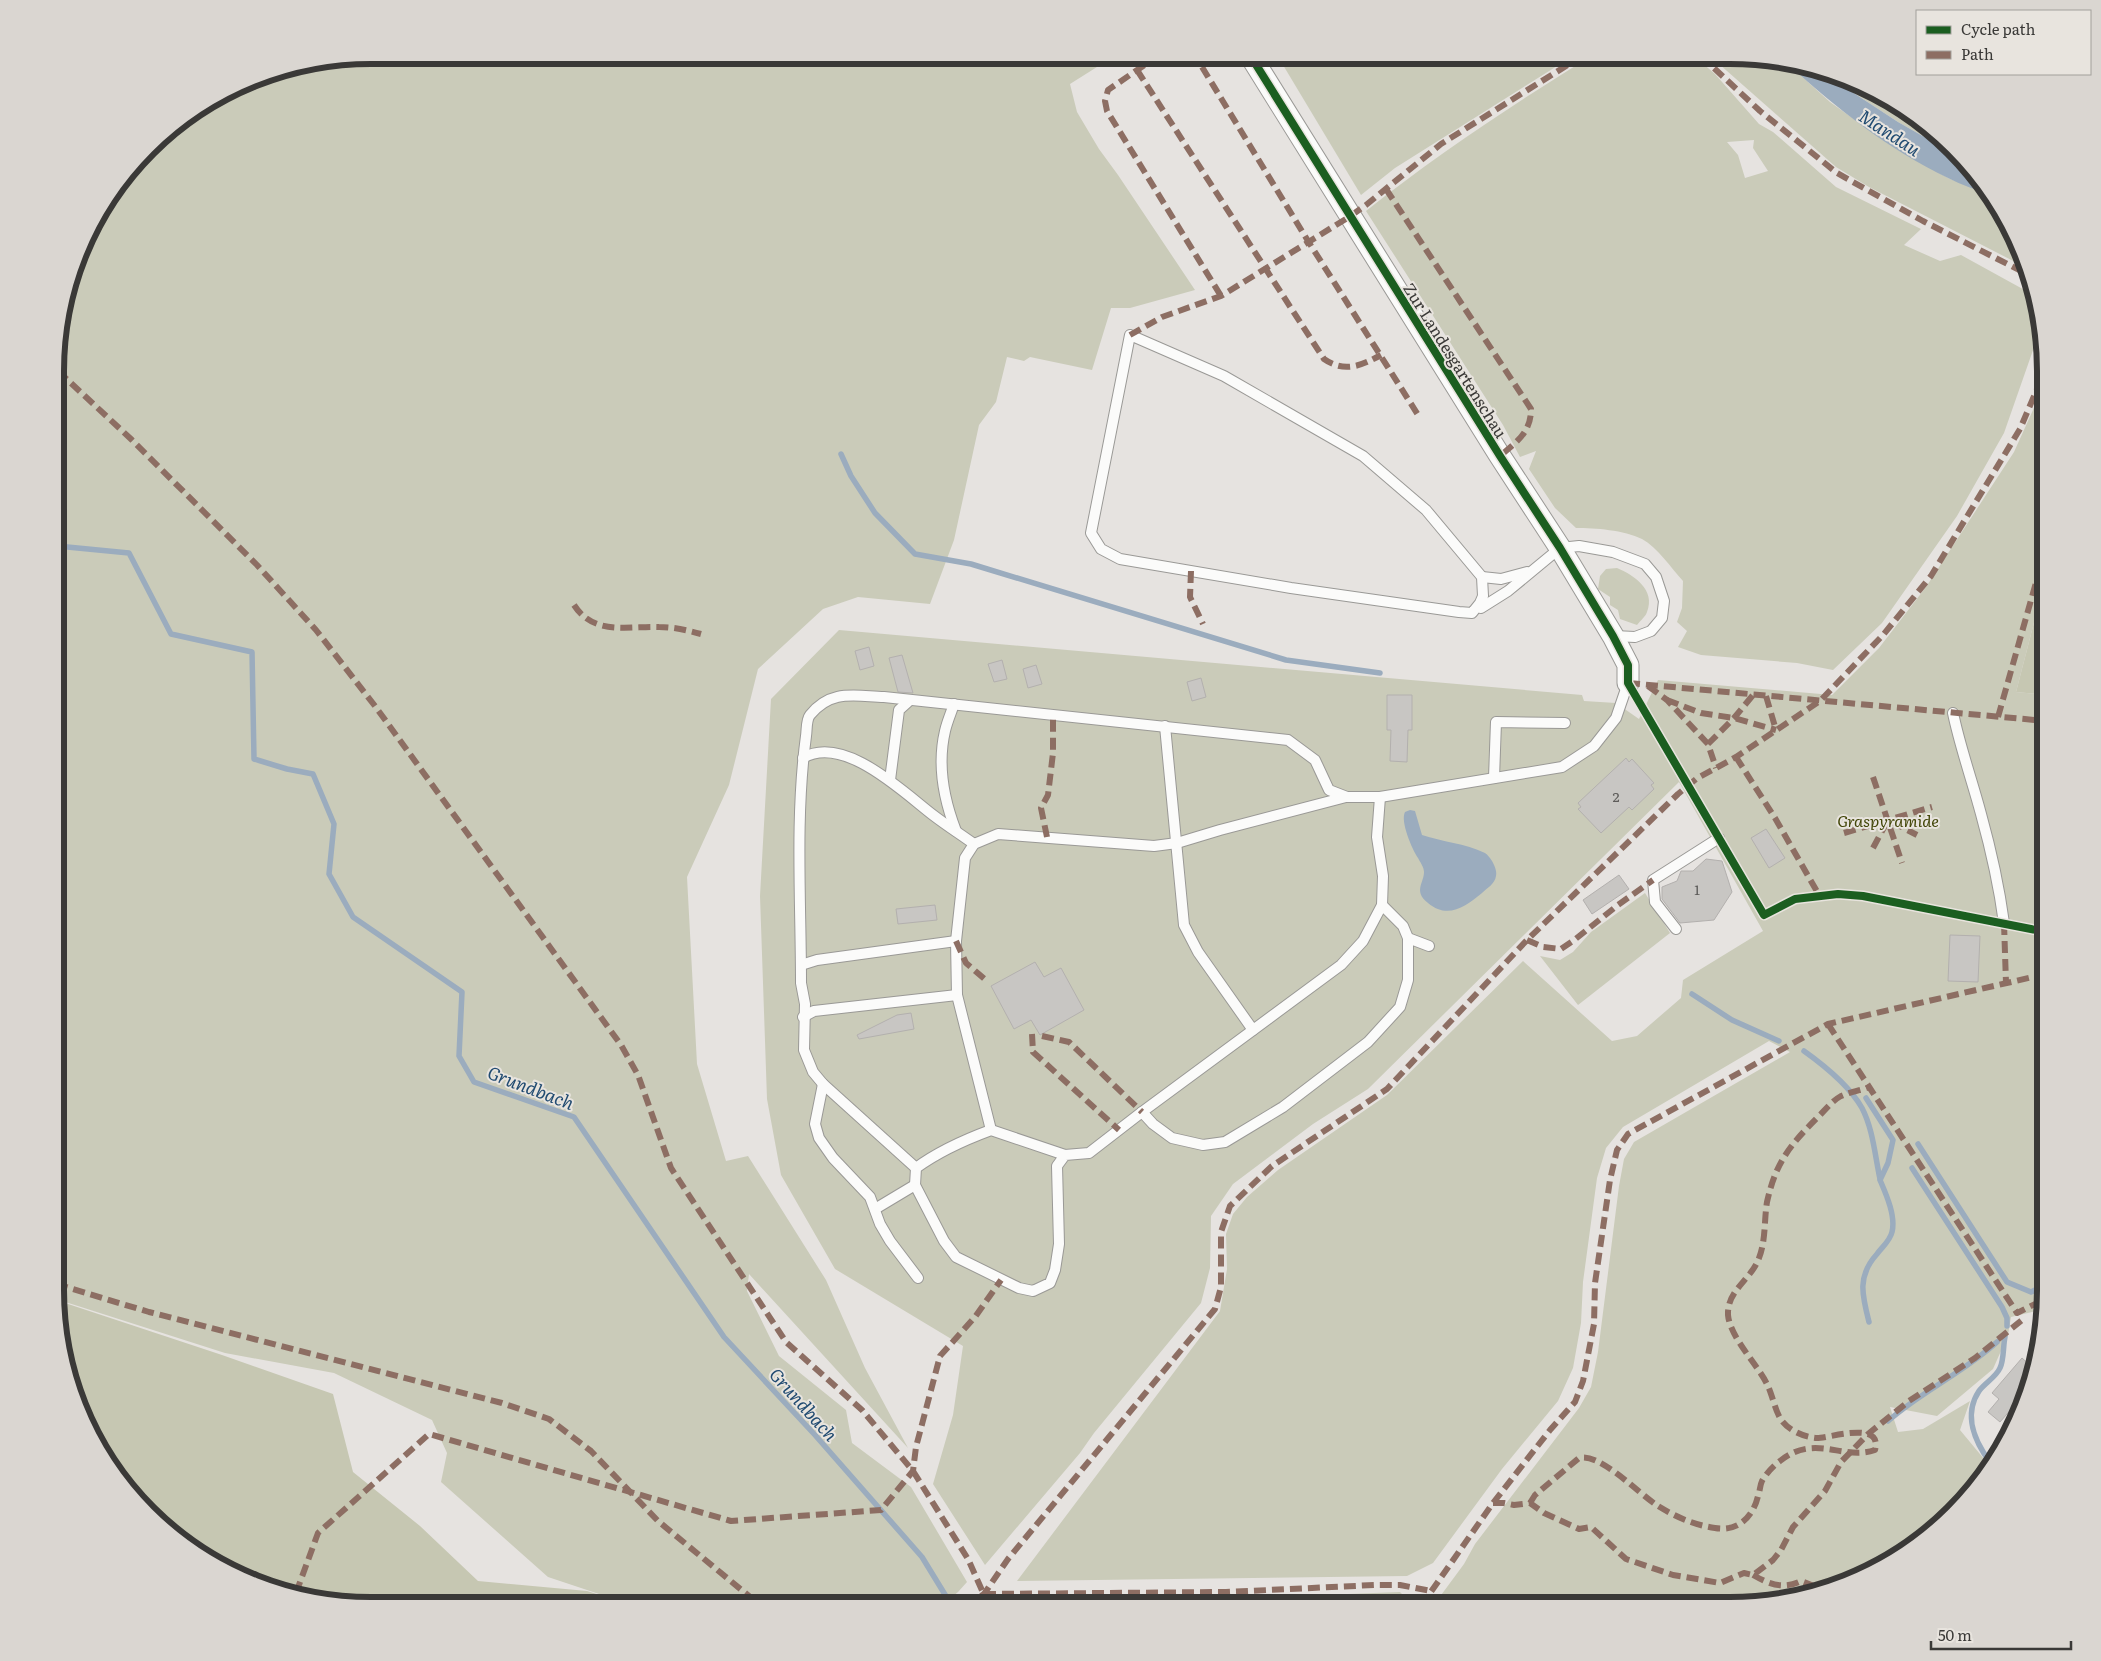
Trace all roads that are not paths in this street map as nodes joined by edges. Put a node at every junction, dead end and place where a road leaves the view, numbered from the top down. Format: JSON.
{"nodes":[{"id":1,"x":1256,"y":64,"type":"edge"},
{"id":2,"x":1560,"y":548,"type":"junction"},
{"id":3,"x":1533,"y":571,"type":"junction"},
{"id":4,"x":1482,"y":578,"type":"junction"},
{"id":5,"x":1481,"y":608,"type":"dead end"},
{"id":6,"x":1613,"y":636,"type":"junction"},
{"id":7,"x":1628,"y":683,"type":"joint"},
{"id":8,"x":910,"y":700,"type":"junction"},
{"id":9,"x":954,"y":704,"type":"junction"},
{"id":10,"x":1953,"y":713,"type":"dead end"},
{"id":11,"x":1565,"y":723,"type":"dead end"},
{"id":12,"x":1165,"y":726,"type":"junction"},
{"id":13,"x":803,"y":758,"type":"junction"},
{"id":14,"x":1494,"y":778,"type":"junction"},
{"id":15,"x":890,"y":780,"type":"junction"},
{"id":16,"x":1347,"y":797,"type":"junction"},
{"id":17,"x":1380,"y":797,"type":"junction"},
{"id":18,"x":956,"y":832,"type":"junction"},
{"id":19,"x":1719,"y":838,"type":"dead end"},
{"id":20,"x":1177,"y":843,"type":"junction"},
{"id":21,"x":974,"y":844,"type":"junction"},
{"id":22,"x":1382,"y":905,"type":"junction"},
{"id":23,"x":2004,"y":924,"type":"dead end"},
{"id":24,"x":1676,"y":929,"type":"dead end"},
{"id":25,"x":1408,"y":938,"type":"junction"},
{"id":26,"x":956,"y":941,"type":"junction"},
{"id":27,"x":1430,"y":946,"type":"dead end"},
{"id":28,"x":801,"y":965,"type":"junction"},
{"id":29,"x":957,"y":995,"type":"junction"},
{"id":30,"x":803,"y":1017,"type":"junction"},
{"id":31,"x":1252,"y":1030,"type":"junction"},
{"id":32,"x":823,"y":1084,"type":"junction"},
{"id":33,"x":1142,"y":1112,"type":"junction"},
{"id":34,"x":991,"y":1130,"type":"junction"},
{"id":35,"x":1065,"y":1155,"type":"junction"},
{"id":36,"x":916,"y":1168,"type":"junction"},
{"id":37,"x":915,"y":1185,"type":"junction"},
{"id":38,"x":876,"y":1208,"type":"junction"},
{"id":39,"x":918,"y":1278,"type":"dead end"}],
"edges":[{"from":1,"to":2,"type":"street","name":"Zur Landesgartenschau"},
{"from":2,"to":3,"type":"lane"},
{"from":2,"to":6,"type":"street","name":"Zur Landesgartenschau"},
{"from":2,"to":6,"type":"lane"},
{"from":3,"to":4,"type":"lane"},
{"from":3,"to":5,"type":"lane"},
{"from":4,"to":4,"type":"lane"},
{"from":6,"to":7,"type":"street","name":"Zur Landesgartenschau"},
{"from":7,"to":14,"type":"lane"},
{"from":8,"to":9,"type":"lane"},
{"from":8,"to":13,"type":"lane"},
{"from":8,"to":15,"type":"lane"},
{"from":9,"to":12,"type":"lane"},
{"from":9,"to":18,"type":"lane"},
{"from":10,"to":23,"type":"lane"},
{"from":11,"to":14,"type":"lane"},
{"from":12,"to":16,"type":"lane"},
{"from":12,"to":20,"type":"lane"},
{"from":13,"to":15,"type":"lane"},
{"from":13,"to":28,"type":"lane"},
{"from":14,"to":17,"type":"lane"},
{"from":15,"to":18,"type":"lane"},
{"from":16,"to":17,"type":"lane"},
{"from":16,"to":20,"type":"lane"},
{"from":17,"to":22,"type":"lane"},
{"from":18,"to":21,"type":"lane"},
{"from":19,"to":24,"type":"lane"},
{"from":20,"to":21,"type":"lane"},
{"from":20,"to":31,"type":"lane"},
{"from":21,"to":26,"type":"lane"},
{"from":22,"to":25,"type":"lane"},
{"from":22,"to":31,"type":"lane"},
{"from":25,"to":27,"type":"lane"},
{"from":25,"to":33,"type":"lane"},
{"from":26,"to":28,"type":"lane"},
{"from":26,"to":29,"type":"lane"},
{"from":28,"to":30,"type":"lane"},
{"from":29,"to":30,"type":"lane"},
{"from":29,"to":34,"type":"lane"},
{"from":30,"to":32,"type":"lane"},
{"from":31,"to":33,"type":"lane"},
{"from":32,"to":36,"type":"lane"},
{"from":32,"to":38,"type":"lane"},
{"from":33,"to":35,"type":"lane"},
{"from":34,"to":35,"type":"lane"},
{"from":34,"to":36,"type":"lane"},
{"from":35,"to":37,"type":"lane"},
{"from":36,"to":37,"type":"lane"},
{"from":37,"to":38,"type":"lane"},
{"from":38,"to":39,"type":"lane"}]}
